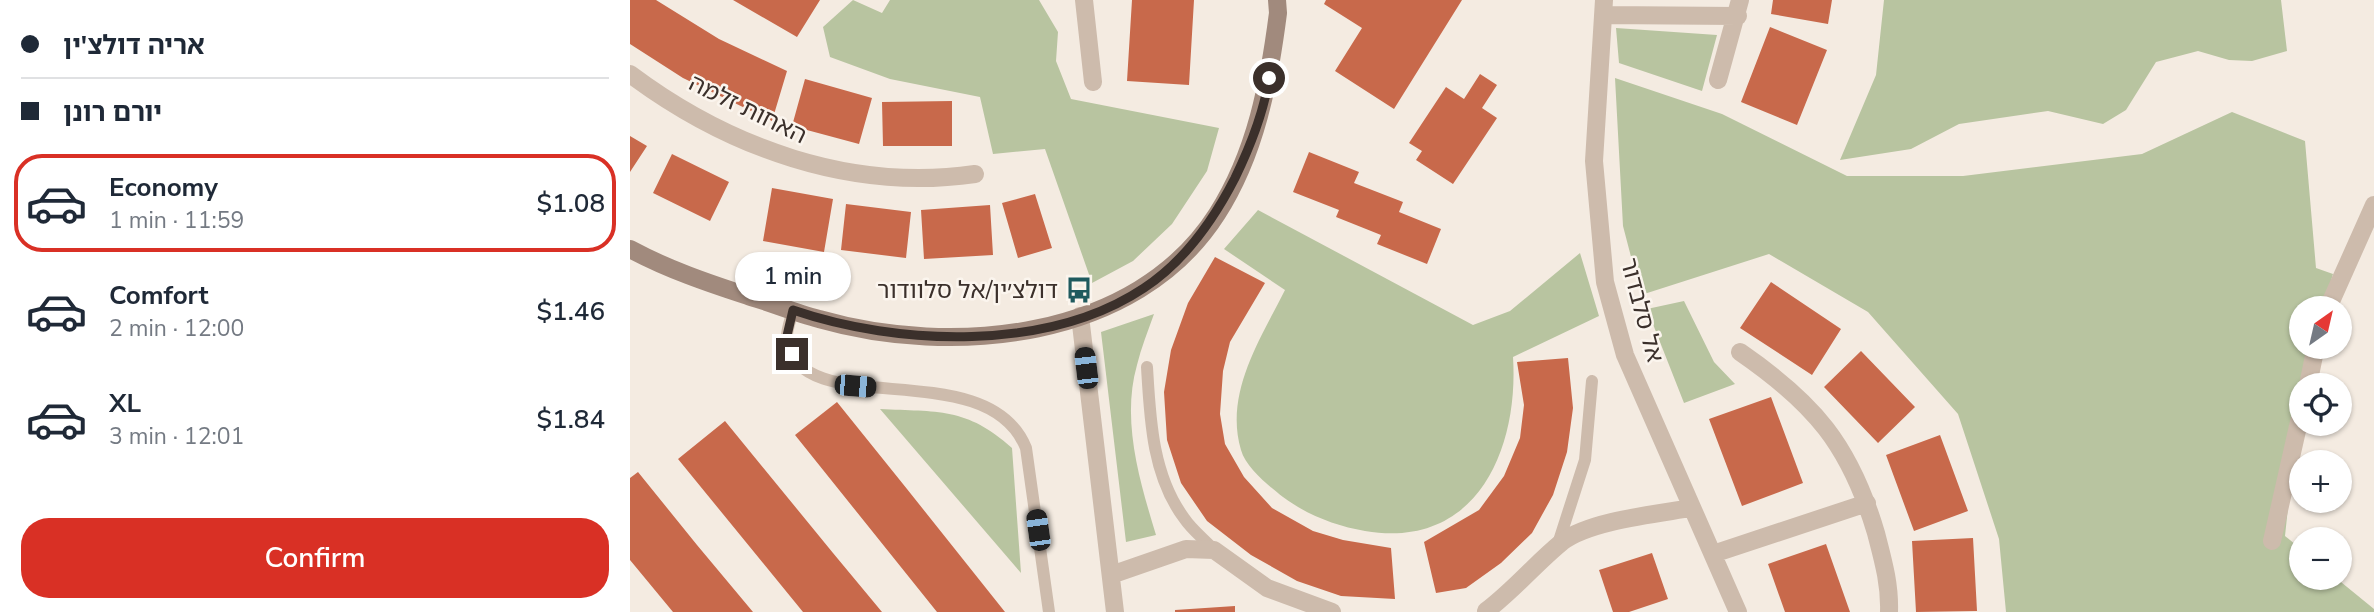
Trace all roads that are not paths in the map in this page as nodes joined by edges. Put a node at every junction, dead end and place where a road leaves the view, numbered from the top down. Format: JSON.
{"nodes":[{"id":1,"x":1084,"y":0,"type":"edge"},
{"id":2,"x":1277,"y":0,"type":"edge"},
{"id":3,"x":1603,"y":7,"type":"edge"},
{"id":4,"x":1739,"y":8,"type":"edge"},
{"id":5,"x":630,"y":74,"type":"edge"},
{"id":6,"x":1718,"y":80,"type":"dead end"},
{"id":7,"x":1093,"y":82,"type":"dead end"},
{"id":8,"x":975,"y":174,"type":"dead end"},
{"id":9,"x":2374,"y":205,"type":"edge"},
{"id":10,"x":630,"y":249,"type":"edge"},
{"id":11,"x":2333,"y":296,"type":"edge"},
{"id":12,"x":793,"y":310,"type":"junction"},
{"id":13,"x":1080,"y":316,"type":"junction"},
{"id":14,"x":1740,"y":352,"type":"dead end"},
{"id":15,"x":1147,"y":367,"type":"dead end"},
{"id":16,"x":1592,"y":381,"type":"dead end"},
{"id":17,"x":2296,"y":436,"type":"edge"},
{"id":18,"x":1867,"y":503,"type":"junction"},
{"id":19,"x":1691,"y":508,"type":"junction"},
{"id":20,"x":2272,"y":541,"type":"dead end"},
{"id":21,"x":1557,"y":547,"type":"junction"},
{"id":22,"x":1214,"y":550,"type":"junction"},
{"id":23,"x":1713,"y":554,"type":"junction"},
{"id":24,"x":1111,"y":575,"type":"junction"},
{"id":25,"x":1486,"y":611,"type":"edge"},
{"id":26,"x":1049,"y":612,"type":"edge"},
{"id":27,"x":1115,"y":612,"type":"edge"},
{"id":28,"x":1332,"y":612,"type":"edge"},
{"id":29,"x":1738,"y":612,"type":"edge"},
{"id":30,"x":1889,"y":612,"type":"edge"}],
"edges":[{"from":1,"to":7,"type":"street"},
{"from":2,"to":13,"type":"street"},
{"from":3,"to":4,"type":"street"},
{"from":3,"to":19,"type":"street","name":"אל סלבדור"},
{"from":4,"to":6,"type":"street"},
{"from":5,"to":8,"type":"street","name":"האחות זלמה"},
{"from":9,"to":11,"type":"street"},
{"from":10,"to":12,"type":"street"},
{"from":12,"to":13,"type":"street"},
{"from":12,"to":26,"type":"lane"},
{"from":13,"to":24,"type":"street"},
{"from":14,"to":18,"type":"street"},
{"from":15,"to":22,"type":"lane"},
{"from":16,"to":21,"type":"lane"},
{"from":17,"to":20,"type":"street"},
{"from":18,"to":23,"type":"street"},
{"from":18,"to":30,"type":"street"},
{"from":19,"to":21,"type":"street"},
{"from":19,"to":23,"type":"street","name":"אל סלבדור"},
{"from":21,"to":25,"type":"street"},
{"from":22,"to":24,"type":"street"},
{"from":22,"to":28,"type":"street"},
{"from":23,"to":29,"type":"street","name":"אל סלבדור"},
{"from":24,"to":27,"type":"street"}]}
